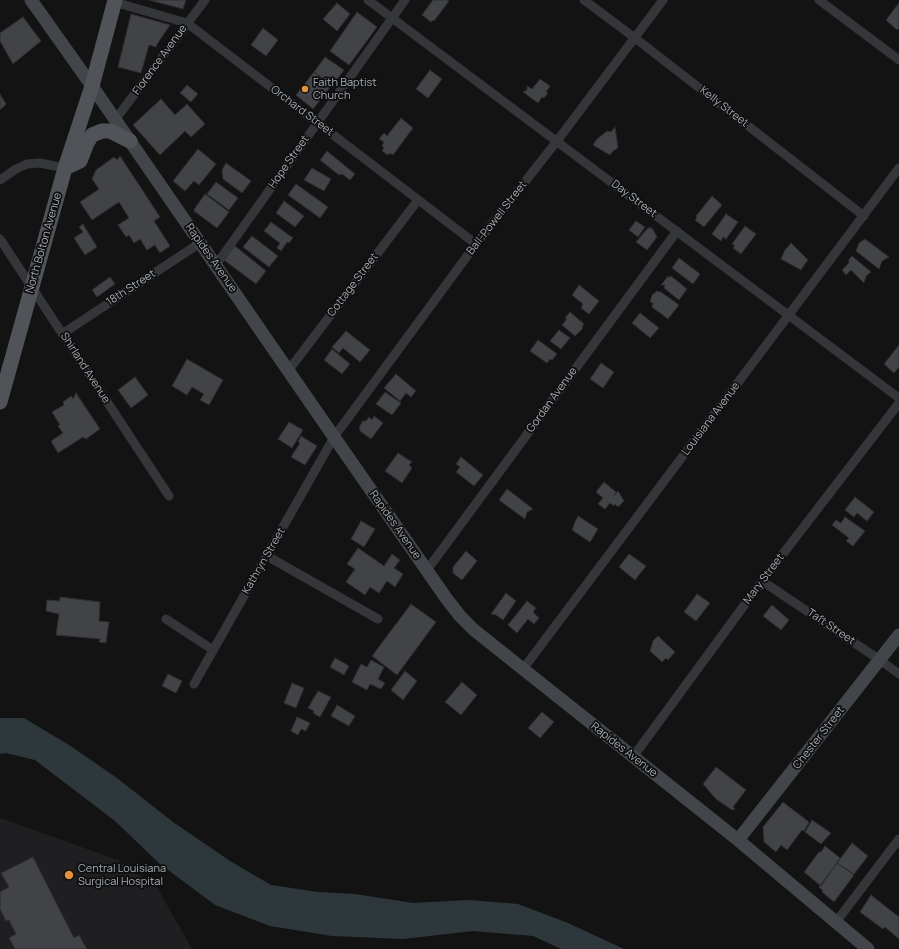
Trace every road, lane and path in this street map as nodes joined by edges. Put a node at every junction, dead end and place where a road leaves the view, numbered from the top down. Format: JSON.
{"nodes":[{"id":1,"x":31,"y":0,"type":"edge"},
{"id":2,"x":205,"y":0,"type":"edge"},
{"id":3,"x":368,"y":0,"type":"edge"},
{"id":4,"x":405,"y":0,"type":"edge"},
{"id":5,"x":584,"y":0,"type":"edge"},
{"id":6,"x":663,"y":0,"type":"edge"},
{"id":7,"x":819,"y":0,"type":"edge"},
{"id":8,"x":114,"y":1,"type":"edge"},
{"id":9,"x":392,"y":17,"type":"junction"},
{"id":10,"x":187,"y":23,"type":"junction"},
{"id":11,"x":635,"y":38,"type":"junction"},
{"id":12,"x":899,"y":60,"type":"edge"},
{"id":13,"x":92,"y":86,"type":"junction"},
{"id":14,"x":115,"y":120,"type":"junction"},
{"id":15,"x":317,"y":123,"type":"junction"},
{"id":16,"x":130,"y":141,"type":"junction"},
{"id":17,"x":557,"y":141,"type":"junction"},
{"id":18,"x":65,"y":168,"type":"junction"},
{"id":19,"x":899,"y":168,"type":"edge"},
{"id":20,"x":0,"y":180,"type":"edge"},
{"id":21,"x":418,"y":200,"type":"junction"},
{"id":22,"x":864,"y":216,"type":"junction"},
{"id":23,"x":677,"y":231,"type":"junction"},
{"id":24,"x":0,"y":240,"type":"edge"},
{"id":25,"x":200,"y":243,"type":"junction"},
{"id":26,"x":476,"y":244,"type":"junction"},
{"id":27,"x":216,"y":265,"type":"junction"},
{"id":28,"x":31,"y":288,"type":"junction"},
{"id":29,"x":789,"y":315,"type":"junction"},
{"id":30,"x":62,"y":334,"type":"junction"},
{"id":31,"x":288,"y":371,"type":"junction"},
{"id":32,"x":899,"y":398,"type":"edge"},
{"id":33,"x":0,"y":402,"type":"edge"},
{"id":34,"x":899,"y":403,"type":"edge"},
{"id":35,"x":334,"y":437,"type":"junction"},
{"id":36,"x":169,"y":496,"type":"dead end"},
{"id":37,"x":267,"y":556,"type":"junction"},
{"id":38,"x":427,"y":570,"type":"junction"},
{"id":39,"x":762,"y":581,"type":"junction"},
{"id":40,"x":378,"y":618,"type":"dead end"},
{"id":41,"x":166,"y":619,"type":"dead end"},
{"id":42,"x":899,"y":636,"type":"edge"},
{"id":43,"x":213,"y":650,"type":"junction"},
{"id":44,"x":880,"y":660,"type":"junction"},
{"id":45,"x":523,"y":669,"type":"junction"},
{"id":46,"x":899,"y":674,"type":"edge"},
{"id":47,"x":194,"y":684,"type":"dead end"},
{"id":48,"x":632,"y":757,"type":"junction"},
{"id":49,"x":899,"y":839,"type":"edge"},
{"id":50,"x":738,"y":840,"type":"junction"},
{"id":51,"x":836,"y":922,"type":"junction"},
{"id":52,"x":868,"y":949,"type":"edge"}],
"edges":[{"from":1,"to":13,"type":"main road","name":"Rapides Avenue"},
{"from":2,"to":10,"type":"street","name":"Florence Avenue"},
{"from":3,"to":9,"type":"street","name":"Day Street"},
{"from":4,"to":9,"type":"street","name":"Hope Street"},
{"from":5,"to":11,"type":"street","name":"Kelly Street"},
{"from":6,"to":11,"type":"street","name":"Ball-Powell Street"},
{"from":7,"to":12,"type":"street"},
{"from":8,"to":10,"type":"street","name":"Orchard Street"},
{"from":8,"to":13,"type":"main road","name":"North Bolton Avenue"},
{"from":9,"to":15,"type":"street","name":"Hope Street"},
{"from":9,"to":17,"type":"street","name":"Day Street"},
{"from":10,"to":14,"type":"street","name":"Florence Avenue"},
{"from":10,"to":15,"type":"street","name":"Orchard Street"},
{"from":11,"to":17,"type":"street","name":"Ball-Powell Street"},
{"from":11,"to":22,"type":"street","name":"Kelly Street"},
{"from":13,"to":14,"type":"main road","name":"Rapides Avenue"},
{"from":13,"to":18,"type":"main road","name":"North Bolton Avenue"},
{"from":14,"to":16,"type":"main road","name":"Rapides Avenue"},
{"from":15,"to":21,"type":"street","name":"Orchard Street"},
{"from":15,"to":27,"type":"street","name":"Hope Street"},
{"from":16,"to":18,"type":"main road"},
{"from":16,"to":25,"type":"main road","name":"Rapides Avenue"},
{"from":17,"to":23,"type":"street","name":"Day Street"},
{"from":17,"to":26,"type":"street","name":"Ball-Powell Street"},
{"from":18,"to":20,"type":"street"},
{"from":18,"to":28,"type":"main road","name":"North Bolton Avenue"},
{"from":19,"to":22,"type":"street","name":"Louisiana Avenue"},
{"from":21,"to":26,"type":"street","name":"Orchard Street"},
{"from":21,"to":31,"type":"street","name":"Cottage Street"},
{"from":22,"to":29,"type":"street","name":"Louisiana Avenue"},
{"from":23,"to":29,"type":"street","name":"Day Street"},
{"from":23,"to":38,"type":"street","name":"Gordan Avenue"},
{"from":24,"to":28,"type":"street","name":"Shirland Avenue"},
{"from":25,"to":27,"type":"main road","name":"Rapides Avenue"},
{"from":25,"to":30,"type":"street","name":"18th Street"},
{"from":26,"to":35,"type":"street","name":"Ball-Powell Street"},
{"from":27,"to":31,"type":"main road","name":"Rapides Avenue"},
{"from":28,"to":30,"type":"street","name":"Shirland Avenue"},
{"from":28,"to":33,"type":"main road","name":"North Bolton Avenue"},
{"from":29,"to":32,"type":"street","name":"Day Street"},
{"from":29,"to":45,"type":"street","name":"Louisiana Avenue"},
{"from":30,"to":36,"type":"street","name":"Shirland Avenue"},
{"from":31,"to":35,"type":"main road","name":"Rapides Avenue"},
{"from":34,"to":39,"type":"street","name":"Mary Street"},
{"from":35,"to":37,"type":"street","name":"Kathryn Street"},
{"from":35,"to":38,"type":"main road","name":"Rapides Avenue"},
{"from":37,"to":40,"type":"street"},
{"from":37,"to":43,"type":"street","name":"Kathryn Street"},
{"from":38,"to":45,"type":"main road","name":"Rapides Avenue"},
{"from":39,"to":44,"type":"street","name":"Taft Street"},
{"from":39,"to":48,"type":"street","name":"Mary Street"},
{"from":41,"to":43,"type":"street"},
{"from":42,"to":44,"type":"main road","name":"Chester Street"},
{"from":43,"to":47,"type":"street","name":"Kathryn Street"},
{"from":44,"to":46,"type":"street","name":"Taft Street"},
{"from":44,"to":50,"type":"main road","name":"Chester Street"},
{"from":45,"to":48,"type":"main road","name":"Rapides Avenue"},
{"from":48,"to":50,"type":"main road","name":"Rapides Avenue"},
{"from":49,"to":51,"type":"street"},
{"from":50,"to":51,"type":"main road","name":"Rapides Avenue"},
{"from":51,"to":52,"type":"main road","name":"Rapides Avenue"}]}
